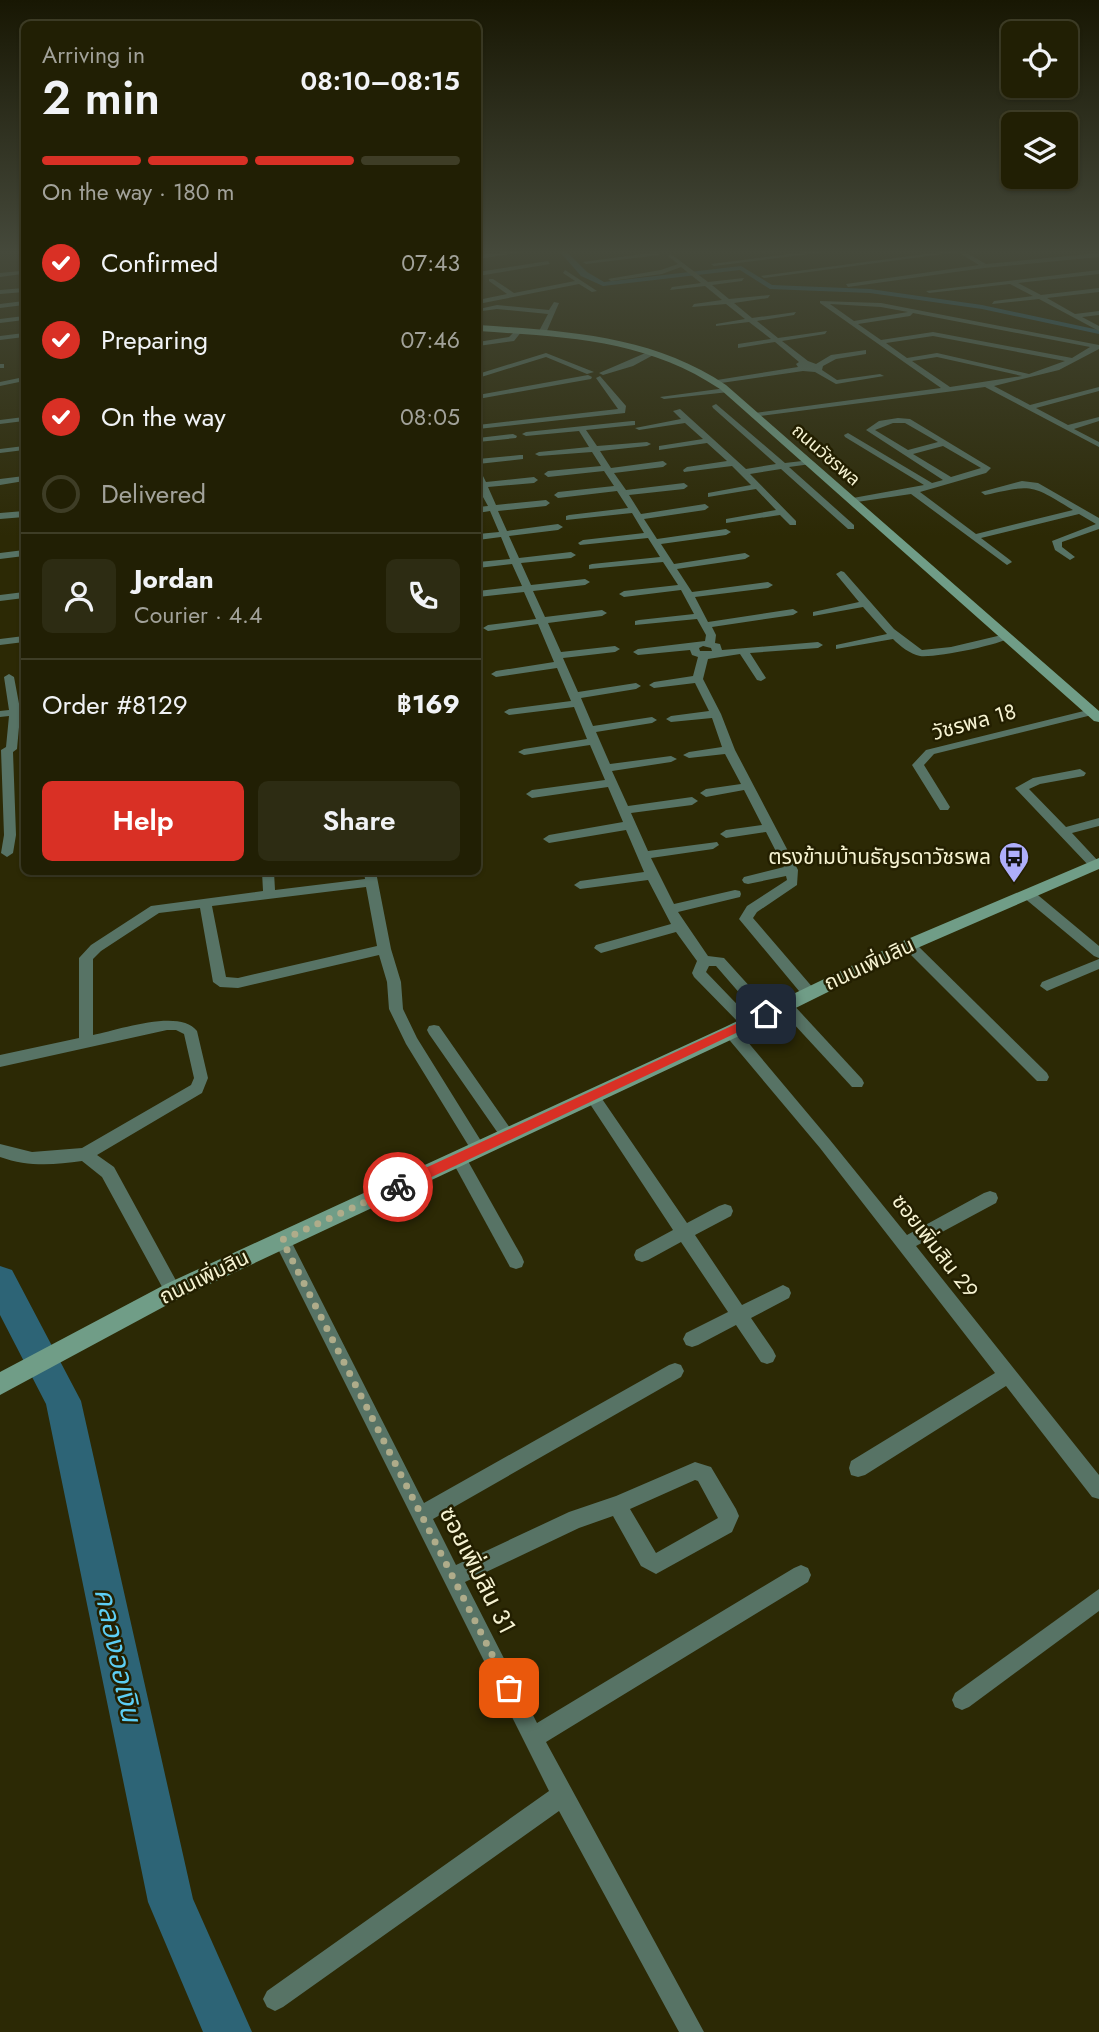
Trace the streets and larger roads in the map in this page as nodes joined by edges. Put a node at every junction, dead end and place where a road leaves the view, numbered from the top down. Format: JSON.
{"nodes":[{"id":1,"x":631,"y":347,"type":"edge"},
{"id":2,"x":783,"y":347,"type":"edge"},
{"id":3,"x":886,"y":347,"type":"edge"},
{"id":4,"x":998,"y":347,"type":"edge"},
{"id":5,"x":1097,"y":347,"type":"edge"},
{"id":6,"x":649,"y":352,"type":"junction"},
{"id":7,"x":863,"y":352,"type":"dead end"},
{"id":8,"x":906,"y":360,"type":"junction"},
{"id":9,"x":1075,"y":362,"type":"junction"},
{"id":10,"x":804,"y":366,"type":"junction"},
{"id":11,"x":818,"y":368,"type":"junction"},
{"id":12,"x":481,"y":375,"type":"edge"},
{"id":13,"x":589,"y":375,"type":"junction"},
{"id":14,"x":601,"y":375,"type":"junction"},
{"id":15,"x":880,"y":376,"type":"dead end"},
{"id":16,"x":1034,"y":377,"type":"junction"},
{"id":17,"x":21,"y":380,"type":"edge"},
{"id":18,"x":0,"y":384,"type":"edge"},
{"id":19,"x":988,"y":386,"type":"junction"},
{"id":20,"x":722,"y":387,"type":"junction"},
{"id":21,"x":1099,"y":389,"type":"edge"},
{"id":22,"x":949,"y":390,"type":"junction"},
{"id":23,"x":481,"y":396,"type":"edge"},
{"id":24,"x":664,"y":397,"type":"dead end"},
{"id":25,"x":716,"y":406,"type":"dead end"},
{"id":26,"x":1029,"y":408,"type":"junction"},
{"id":27,"x":677,"y":411,"type":"dead end"},
{"id":28,"x":751,"y":412,"type":"junction"},
{"id":29,"x":21,"y":419,"type":"edge"},
{"id":30,"x":1099,"y":419,"type":"edge"},
{"id":31,"x":686,"y":420,"type":"junction"},
{"id":32,"x":0,"y":422,"type":"edge"},
{"id":33,"x":481,"y":427,"type":"edge"},
{"id":34,"x":581,"y":428,"type":"junction"},
{"id":35,"x":1067,"y":428,"type":"junction"},
{"id":36,"x":526,"y":434,"type":"dead end"},
{"id":37,"x":848,"y":435,"type":"dead end"},
{"id":38,"x":513,"y":436,"type":"dead end"},
{"id":39,"x":481,"y":440,"type":"edge"},
{"id":40,"x":710,"y":440,"type":"junction"},
{"id":41,"x":945,"y":443,"type":"junction"},
{"id":42,"x":647,"y":444,"type":"dead end"},
{"id":43,"x":1099,"y":445,"type":"edge"},
{"id":44,"x":21,"y":448,"type":"edge"},
{"id":45,"x":662,"y":448,"type":"dead end"},
{"id":46,"x":595,"y":449,"type":"junction"},
{"id":47,"x":0,"y":451,"type":"edge"},
{"id":48,"x":906,"y":453,"type":"junction"},
{"id":49,"x":539,"y":454,"type":"dead end"},
{"id":50,"x":520,"y":457,"type":"dead end"},
{"id":51,"x":481,"y":462,"type":"edge"},
{"id":52,"x":808,"y":462,"type":"junction"},
{"id":53,"x":733,"y":463,"type":"junction"},
{"id":54,"x":663,"y":464,"type":"dead end"},
{"id":55,"x":782,"y":466,"type":"junction"},
{"id":56,"x":608,"y":469,"type":"junction"},
{"id":57,"x":687,"y":470,"type":"dead end"},
{"id":58,"x":744,"y":472,"type":"junction"},
{"id":59,"x":548,"y":474,"type":"dead end"},
{"id":60,"x":21,"y":479,"type":"edge"},
{"id":61,"x":948,"y":479,"type":"junction"},
{"id":62,"x":534,"y":480,"type":"dead end"},
{"id":63,"x":481,"y":481,"type":"edge"},
{"id":64,"x":0,"y":482,"type":"edge"},
{"id":65,"x":481,"y":485,"type":"edge"},
{"id":66,"x":929,"y":485,"type":"junction"},
{"id":67,"x":684,"y":486,"type":"dead end"},
{"id":68,"x":758,"y":486,"type":"junction"},
{"id":69,"x":622,"y":491,"type":"junction"},
{"id":70,"x":913,"y":491,"type":"junction"},
{"id":71,"x":985,"y":492,"type":"dead end"},
{"id":72,"x":558,"y":495,"type":"dead end"},
{"id":73,"x":711,"y":495,"type":"dead end"},
{"id":74,"x":853,"y":501,"type":"junction"},
{"id":75,"x":546,"y":503,"type":"dead end"},
{"id":76,"x":492,"y":508,"type":"junction"},
{"id":77,"x":705,"y":508,"type":"dead end"},
{"id":78,"x":481,"y":510,"type":"edge"},
{"id":79,"x":1081,"y":511,"type":"junction"},
{"id":80,"x":781,"y":512,"type":"junction"},
{"id":81,"x":21,"y":514,"type":"edge"},
{"id":82,"x":636,"y":514,"type":"junction"},
{"id":83,"x":0,"y":516,"type":"edge"},
{"id":84,"x":569,"y":518,"type":"dead end"},
{"id":85,"x":729,"y":522,"type":"dead end"},
{"id":86,"x":793,"y":523,"type":"dead end"},
{"id":87,"x":1099,"y":524,"type":"edge"},
{"id":88,"x":558,"y":527,"type":"dead end"},
{"id":89,"x":850,"y":527,"type":"dead end"},
{"id":90,"x":726,"y":532,"type":"dead end"},
{"id":91,"x":503,"y":533,"type":"junction"},
{"id":92,"x":481,"y":537,"type":"edge"},
{"id":93,"x":974,"y":537,"type":"junction"},
{"id":94,"x":652,"y":538,"type":"junction"},
{"id":95,"x":583,"y":543,"type":"dead end"},
{"id":96,"x":21,"y":553,"type":"edge"},
{"id":97,"x":571,"y":555,"type":"dead end"},
{"id":98,"x":0,"y":556,"type":"edge"},
{"id":99,"x":745,"y":556,"type":"dead end"},
{"id":100,"x":1070,"y":557,"type":"dead end"},
{"id":101,"x":515,"y":561,"type":"junction"},
{"id":102,"x":1007,"y":562,"type":"dead end"},
{"id":103,"x":668,"y":563,"type":"junction"},
{"id":104,"x":481,"y":565,"type":"edge"},
{"id":105,"x":592,"y":567,"type":"dead end"},
{"id":106,"x":841,"y":574,"type":"dead end"},
{"id":107,"x":585,"y":582,"type":"dead end"},
{"id":108,"x":768,"y":585,"type":"dead end"},
{"id":109,"x":528,"y":588,"type":"junction"},
{"id":110,"x":686,"y":591,"type":"junction"},
{"id":111,"x":481,"y":594,"type":"edge"},
{"id":112,"x":624,"y":594,"type":"dead end"},
{"id":113,"x":21,"y":595,"type":"edge"},
{"id":114,"x":0,"y":598,"type":"edge"},
{"id":115,"x":864,"y":604,"type":"junction"},
{"id":116,"x":793,"y":612,"type":"dead end"},
{"id":117,"x":602,"y":614,"type":"dead end"},
{"id":118,"x":816,"y":614,"type":"dead end"},
{"id":119,"x":703,"y":620,"type":"junction"},
{"id":120,"x":542,"y":621,"type":"junction"},
{"id":121,"x":639,"y":623,"type":"dead end"},
{"id":122,"x":488,"y":628,"type":"dead end"},
{"id":123,"x":896,"y":635,"type":"junction"},
{"id":124,"x":1006,"y":637,"type":"junction"},
{"id":125,"x":21,"y":639,"type":"edge"},
{"id":126,"x":0,"y":642,"type":"edge"},
{"id":127,"x":710,"y":643,"type":"junction"},
{"id":128,"x":818,"y":645,"type":"dead end"},
{"id":129,"x":840,"y":647,"type":"dead end"},
{"id":130,"x":615,"y":649,"type":"dead end"},
{"id":131,"x":638,"y":652,"type":"dead end"},
{"id":132,"x":698,"y":652,"type":"junction"},
{"id":133,"x":744,"y":652,"type":"junction"},
{"id":134,"x":717,"y":653,"type":"junction"},
{"id":135,"x":559,"y":660,"type":"junction"},
{"id":136,"x":496,"y":674,"type":"dead end"},
{"id":137,"x":4,"y":677,"type":"edge"},
{"id":138,"x":761,"y":678,"type":"dead end"},
{"id":139,"x":698,"y":679,"type":"junction"},
{"id":140,"x":654,"y":685,"type":"dead end"},
{"id":141,"x":636,"y":686,"type":"dead end"},
{"id":142,"x":576,"y":700,"type":"junction"},
{"id":143,"x":20,"y":712,"type":"edge"},
{"id":144,"x":509,"y":712,"type":"dead end"},
{"id":145,"x":0,"y":714,"type":"edge"},
{"id":146,"x":716,"y":714,"type":"junction"},
{"id":147,"x":1096,"y":715,"type":"edge"},
{"id":148,"x":671,"y":719,"type":"dead end"},
{"id":149,"x":652,"y":720,"type":"dead end"},
{"id":150,"x":592,"y":736,"type":"junction"},
{"id":151,"x":6,"y":750,"type":"edge"},
{"id":152,"x":729,"y":750,"type":"junction"},
{"id":153,"x":524,"y":752,"type":"dead end"},
{"id":154,"x":689,"y":755,"type":"dead end"},
{"id":155,"x":671,"y":759,"type":"dead end"},
{"id":156,"x":606,"y":768,"type":"junction"},
{"id":157,"x":1080,"y":773,"type":"dead end"},
{"id":158,"x":613,"y":783,"type":"junction"},
{"id":159,"x":748,"y":786,"type":"junction"},
{"id":160,"x":5,"y":791,"type":"edge"},
{"id":161,"x":706,"y":793,"type":"dead end"},
{"id":162,"x":533,"y":794,"type":"dead end"},
{"id":163,"x":692,"y":801,"type":"dead end"},
{"id":164,"x":944,"y":807,"type":"dead end"},
{"id":165,"x":624,"y":810,"type":"junction"},
{"id":166,"x":1099,"y":822,"type":"edge"},
{"id":167,"x":631,"y":825,"type":"junction"},
{"id":168,"x":770,"y":828,"type":"junction"},
{"id":169,"x":1062,"y":832,"type":"junction"},
{"id":170,"x":726,"y":834,"type":"dead end"},
{"id":171,"x":5,"y":836,"type":"edge"},
{"id":172,"x":549,"y":839,"type":"dead end"},
{"id":173,"x":713,"y":845,"type":"dead end"},
{"id":174,"x":7,"y":853,"type":"dead end"},
{"id":175,"x":645,"y":855,"type":"junction"},
{"id":176,"x":1097,"y":864,"type":"edge"},
{"id":177,"x":792,"y":870,"type":"junction"},
{"id":178,"x":268,"y":875,"type":"edge"},
{"id":179,"x":652,"y":875,"type":"junction"},
{"id":180,"x":371,"y":877,"type":"edge"},
{"id":181,"x":748,"y":880,"type":"dead end"},
{"id":182,"x":580,"y":885,"type":"dead end"},
{"id":183,"x":269,"y":894,"type":"junction"},
{"id":184,"x":735,"y":894,"type":"dead end"},
{"id":185,"x":1028,"y":894,"type":"junction"},
{"id":186,"x":205,"y":903,"type":"junction"},
{"id":187,"x":669,"y":909,"type":"junction"},
{"id":188,"x":679,"y":927,"type":"junction"},
{"id":189,"x":909,"y":945,"type":"junction"},
{"id":190,"x":601,"y":948,"type":"dead end"},
{"id":191,"x":384,"y":949,"type":"junction"},
{"id":192,"x":1099,"y":953,"type":"edge"},
{"id":193,"x":704,"y":961,"type":"junction"},
{"id":194,"x":1099,"y":964,"type":"edge"},
{"id":195,"x":1047,"y":986,"type":"dead end"},
{"id":196,"x":809,"y":993,"type":"junction"},
{"id":197,"x":785,"y":1005,"type":"junction"},
{"id":198,"x":766,"y":1014,"type":"junction"},
{"id":199,"x":739,"y":1028,"type":"junction"},
{"id":200,"x":434,"y":1030,"type":"dead end"},
{"id":201,"x":86,"y":1044,"type":"junction"},
{"id":202,"x":0,"y":1062,"type":"edge"},
{"id":203,"x":1042,"y":1077,"type":"dead end"},
{"id":204,"x":857,"y":1083,"type":"dead end"},
{"id":205,"x":593,"y":1097,"type":"junction"},
{"id":206,"x":508,"y":1135,"type":"junction"},
{"id":207,"x":478,"y":1149,"type":"junction"},
{"id":208,"x":0,"y":1150,"type":"edge"},
{"id":209,"x":85,"y":1154,"type":"junction"},
{"id":210,"x":459,"y":1159,"type":"junction"},
{"id":211,"x":990,"y":1198,"type":"dead end"},
{"id":212,"x":725,"y":1211,"type":"dead end"},
{"id":213,"x":683,"y":1233,"type":"junction"},
{"id":214,"x":282,"y":1240,"type":"junction"},
{"id":215,"x":905,"y":1244,"type":"junction"},
{"id":216,"x":642,"y":1255,"type":"dead end"},
{"id":217,"x":516,"y":1262,"type":"dead end"},
{"id":218,"x":173,"y":1291,"type":"junction"},
{"id":219,"x":783,"y":1293,"type":"dead end"},
{"id":220,"x":741,"y":1316,"type":"junction"},
{"id":221,"x":692,"y":1339,"type":"dead end"},
{"id":222,"x":767,"y":1356,"type":"dead end"},
{"id":223,"x":675,"y":1371,"type":"dead end"},
{"id":224,"x":1008,"y":1375,"type":"junction"},
{"id":225,"x":7,"y":1380,"type":"edge"},
{"id":226,"x":858,"y":1468,"type":"dead end"},
{"id":227,"x":1099,"y":1490,"type":"edge"},
{"id":228,"x":617,"y":1506,"type":"junction"},
{"id":229,"x":421,"y":1515,"type":"junction"},
{"id":230,"x":801,"y":1575,"type":"dead end"},
{"id":231,"x":453,"y":1577,"type":"junction"},
{"id":232,"x":1099,"y":1599,"type":"edge"},
{"id":233,"x":962,"y":1700,"type":"dead end"},
{"id":234,"x":534,"y":1737,"type":"junction"},
{"id":235,"x":562,"y":1795,"type":"junction"},
{"id":236,"x":275,"y":1999,"type":"dead end"},
{"id":237,"x":692,"y":2032,"type":"edge"}],
"edges":[{"from":1,"to":6,"type":"street","name":"ถนนวัชรพล"},
{"from":2,"to":10,"type":"street"},
{"from":3,"to":8,"type":"street"},
{"from":4,"to":9,"type":"street"},
{"from":5,"to":9,"type":"street"},
{"from":6,"to":14,"type":"street"},
{"from":6,"to":20,"type":"street","name":"ถนนวัชรพล"},
{"from":7,"to":11,"type":"street"},
{"from":8,"to":16,"type":"street"},
{"from":8,"to":22,"type":"street"},
{"from":9,"to":16,"type":"street"},
{"from":10,"to":11,"type":"street"},
{"from":10,"to":20,"type":"street"},
{"from":11,"to":15,"type":"street"},
{"from":12,"to":13,"type":"street"},
{"from":13,"to":14,"type":"street"},
{"from":13,"to":23,"type":"street"},
{"from":14,"to":33,"type":"street"},
{"from":16,"to":19,"type":"street"},
{"from":17,"to":18,"type":"street"},
{"from":19,"to":22,"type":"street"},
{"from":19,"to":26,"type":"street"},
{"from":20,"to":24,"type":"street"},
{"from":20,"to":28,"type":"street","name":"ถนนวัชรพล"},
{"from":21,"to":26,"type":"street"},
{"from":22,"to":28,"type":"street"},
{"from":25,"to":55,"type":"street"},
{"from":26,"to":35,"type":"street"},
{"from":27,"to":31,"type":"street"},
{"from":28,"to":52,"type":"street","name":"ถนนวัชรพล"},
{"from":29,"to":32,"type":"street"},
{"from":30,"to":35,"type":"street"},
{"from":31,"to":34,"type":"street"},
{"from":31,"to":40,"type":"street"},
{"from":34,"to":36,"type":"street"},
{"from":34,"to":46,"type":"street"},
{"from":35,"to":43,"type":"street"},
{"from":37,"to":66,"type":"street"},
{"from":38,"to":39,"type":"street"},
{"from":40,"to":45,"type":"street"},
{"from":40,"to":53,"type":"street"},
{"from":41,"to":48,"type":"street"},
{"from":41,"to":48,"type":"street"},
{"from":41,"to":61,"type":"street"},
{"from":42,"to":46,"type":"street"},
{"from":44,"to":47,"type":"street"},
{"from":46,"to":49,"type":"street"},
{"from":46,"to":56,"type":"street"},
{"from":48,"to":61,"type":"street"},
{"from":50,"to":51,"type":"street"},
{"from":52,"to":55,"type":"street"},
{"from":52,"to":74,"type":"street","name":"ถนนวัชรพล"},
{"from":53,"to":57,"type":"street"},
{"from":53,"to":58,"type":"street"},
{"from":54,"to":56,"type":"street"},
{"from":55,"to":58,"type":"street"},
{"from":55,"to":89,"type":"street"},
{"from":56,"to":59,"type":"street"},
{"from":56,"to":69,"type":"street"},
{"from":58,"to":68,"type":"street"},
{"from":60,"to":64,"type":"street"},
{"from":61,"to":66,"type":"street"},
{"from":62,"to":63,"type":"street"},
{"from":65,"to":76,"type":"street"},
{"from":66,"to":70,"type":"street"},
{"from":67,"to":69,"type":"street"},
{"from":68,"to":73,"type":"street"},
{"from":68,"to":80,"type":"street"},
{"from":69,"to":72,"type":"street"},
{"from":69,"to":82,"type":"street"},
{"from":70,"to":74,"type":"street"},
{"from":70,"to":93,"type":"street"},
{"from":71,"to":79,"type":"street"},
{"from":74,"to":124,"type":"street","name":"ถนนวัชรพล"},
{"from":75,"to":76,"type":"street"},
{"from":76,"to":78,"type":"street"},
{"from":76,"to":91,"type":"street"},
{"from":77,"to":82,"type":"street"},
{"from":79,"to":87,"type":"street"},
{"from":79,"to":93,"type":"street"},
{"from":80,"to":85,"type":"street"},
{"from":80,"to":86,"type":"street"},
{"from":81,"to":83,"type":"street"},
{"from":82,"to":84,"type":"street"},
{"from":82,"to":94,"type":"street"},
{"from":87,"to":100,"type":"street"},
{"from":88,"to":91,"type":"street"},
{"from":90,"to":94,"type":"street"},
{"from":91,"to":92,"type":"street"},
{"from":91,"to":101,"type":"street"},
{"from":93,"to":102,"type":"street"},
{"from":94,"to":95,"type":"street"},
{"from":94,"to":103,"type":"street"},
{"from":96,"to":98,"type":"street"},
{"from":97,"to":101,"type":"street"},
{"from":99,"to":103,"type":"street"},
{"from":101,"to":104,"type":"street"},
{"from":101,"to":109,"type":"street"},
{"from":103,"to":105,"type":"street"},
{"from":103,"to":110,"type":"street"},
{"from":106,"to":115,"type":"street"},
{"from":107,"to":109,"type":"street"},
{"from":108,"to":110,"type":"street"},
{"from":109,"to":111,"type":"street"},
{"from":109,"to":120,"type":"street"},
{"from":110,"to":112,"type":"street"},
{"from":110,"to":119,"type":"street"},
{"from":113,"to":114,"type":"street"},
{"from":115,"to":118,"type":"street"},
{"from":115,"to":123,"type":"street"},
{"from":116,"to":119,"type":"street"},
{"from":117,"to":120,"type":"street"},
{"from":119,"to":121,"type":"street"},
{"from":119,"to":127,"type":"street"},
{"from":120,"to":122,"type":"street"},
{"from":120,"to":135,"type":"street"},
{"from":123,"to":124,"type":"street"},
{"from":123,"to":129,"type":"street"},
{"from":124,"to":147,"type":"street","name":"ถนนวัชรพล"},
{"from":125,"to":126,"type":"street"},
{"from":127,"to":132,"type":"street"},
{"from":127,"to":134,"type":"street"},
{"from":128,"to":133,"type":"street"},
{"from":130,"to":135,"type":"street"},
{"from":131,"to":132,"type":"street"},
{"from":132,"to":134,"type":"street"},
{"from":132,"to":139,"type":"street"},
{"from":133,"to":134,"type":"street"},
{"from":133,"to":138,"type":"street"},
{"from":135,"to":136,"type":"street"},
{"from":135,"to":142,"type":"street"},
{"from":137,"to":143,"type":"street"},
{"from":139,"to":140,"type":"street"},
{"from":139,"to":146,"type":"street"},
{"from":141,"to":142,"type":"street"},
{"from":142,"to":144,"type":"street"},
{"from":142,"to":150,"type":"street"},
{"from":143,"to":145,"type":"street"},
{"from":143,"to":151,"type":"street"},
{"from":146,"to":148,"type":"street"},
{"from":146,"to":152,"type":"street"},
{"from":147,"to":164,"type":"street","name":"วัชรพล 18"},
{"from":149,"to":150,"type":"street"},
{"from":150,"to":153,"type":"street"},
{"from":150,"to":156,"type":"street"},
{"from":151,"to":160,"type":"street"},
{"from":152,"to":154,"type":"street"},
{"from":152,"to":159,"type":"street"},
{"from":155,"to":156,"type":"street"},
{"from":156,"to":158,"type":"street"},
{"from":157,"to":169,"type":"street"},
{"from":158,"to":162,"type":"street"},
{"from":158,"to":165,"type":"street"},
{"from":159,"to":161,"type":"street"},
{"from":159,"to":168,"type":"street"},
{"from":160,"to":171,"type":"street"},
{"from":163,"to":165,"type":"street"},
{"from":165,"to":167,"type":"street"},
{"from":166,"to":169,"type":"street"},
{"from":167,"to":172,"type":"street"},
{"from":167,"to":175,"type":"street"},
{"from":168,"to":170,"type":"street"},
{"from":168,"to":177,"type":"street"},
{"from":169,"to":176,"type":"street"},
{"from":171,"to":174,"type":"street"},
{"from":173,"to":175,"type":"street"},
{"from":175,"to":179,"type":"street"},
{"from":176,"to":185,"type":"street","name":"ถนนเพิ่มสิน"},
{"from":177,"to":181,"type":"street"},
{"from":177,"to":196,"type":"street"},
{"from":178,"to":183,"type":"street"},
{"from":179,"to":182,"type":"street"},
{"from":179,"to":187,"type":"street"},
{"from":180,"to":183,"type":"street"},
{"from":180,"to":191,"type":"street"},
{"from":183,"to":186,"type":"street"},
{"from":184,"to":187,"type":"street"},
{"from":185,"to":189,"type":"street","name":"ถนนเพิ่มสิน"},
{"from":185,"to":192,"type":"street"},
{"from":186,"to":191,"type":"street"},
{"from":186,"to":201,"type":"street"},
{"from":187,"to":188,"type":"street"},
{"from":188,"to":190,"type":"street"},
{"from":188,"to":193,"type":"street"},
{"from":189,"to":196,"type":"street","name":"ถนนเพิ่มสิน"},
{"from":189,"to":203,"type":"street"},
{"from":191,"to":207,"type":"street"},
{"from":193,"to":198,"type":"street"},
{"from":193,"to":199,"type":"street","name":"ซอยเพิ่มสิน 29"},
{"from":194,"to":195,"type":"street"},
{"from":196,"to":197,"type":"street","name":"ถนนเพิ่มสิน"},
{"from":197,"to":198,"type":"street","name":"ถนนเพิ่มสิน"},
{"from":197,"to":204,"type":"street"},
{"from":198,"to":199,"type":"street","name":"ถนนเพิ่มสิน"},
{"from":199,"to":205,"type":"street","name":"ถนนเพิ่มสิน"},
{"from":199,"to":215,"type":"street","name":"ซอยเพิ่มสิน 29"},
{"from":200,"to":206,"type":"street"},
{"from":201,"to":202,"type":"street"},
{"from":201,"to":209,"type":"street"},
{"from":205,"to":206,"type":"street","name":"ถนนเพิ่มสิน"},
{"from":205,"to":213,"type":"street"},
{"from":206,"to":207,"type":"street","name":"ถนนเพิ่มสิน"},
{"from":207,"to":210,"type":"street","name":"ถนนเพิ่มสิน"},
{"from":208,"to":209,"type":"street"},
{"from":209,"to":218,"type":"street"},
{"from":210,"to":214,"type":"street","name":"ถนนเพิ่มสิน"},
{"from":210,"to":217,"type":"street"},
{"from":211,"to":215,"type":"street"},
{"from":212,"to":213,"type":"street"},
{"from":213,"to":216,"type":"street"},
{"from":213,"to":220,"type":"street"},
{"from":214,"to":218,"type":"street","name":"ถนนเพิ่มสิน"},
{"from":214,"to":229,"type":"street","name":"ซอยเพิ่มสิน 31"},
{"from":215,"to":224,"type":"street","name":"ซอยเพิ่มสิน 29"},
{"from":218,"to":225,"type":"street","name":"ถนนเพิ่มสิน"},
{"from":219,"to":220,"type":"street"},
{"from":220,"to":221,"type":"street"},
{"from":220,"to":222,"type":"street"},
{"from":223,"to":229,"type":"street"},
{"from":224,"to":226,"type":"street"},
{"from":224,"to":227,"type":"street","name":"ซอยเพิ่มสิน 29"},
{"from":228,"to":228,"type":"street"},
{"from":228,"to":231,"type":"street"},
{"from":229,"to":231,"type":"street","name":"ซอยเพิ่มสิน 31"},
{"from":230,"to":234,"type":"street"},
{"from":231,"to":234,"type":"street","name":"ซอยเพิ่มสิน 31"},
{"from":232,"to":233,"type":"street"},
{"from":234,"to":235,"type":"street","name":"ซอยเพิ่มสิน 31"},
{"from":235,"to":236,"type":"street"},
{"from":235,"to":237,"type":"street","name":"ซอยเพิ่มสิน 31"}]}
